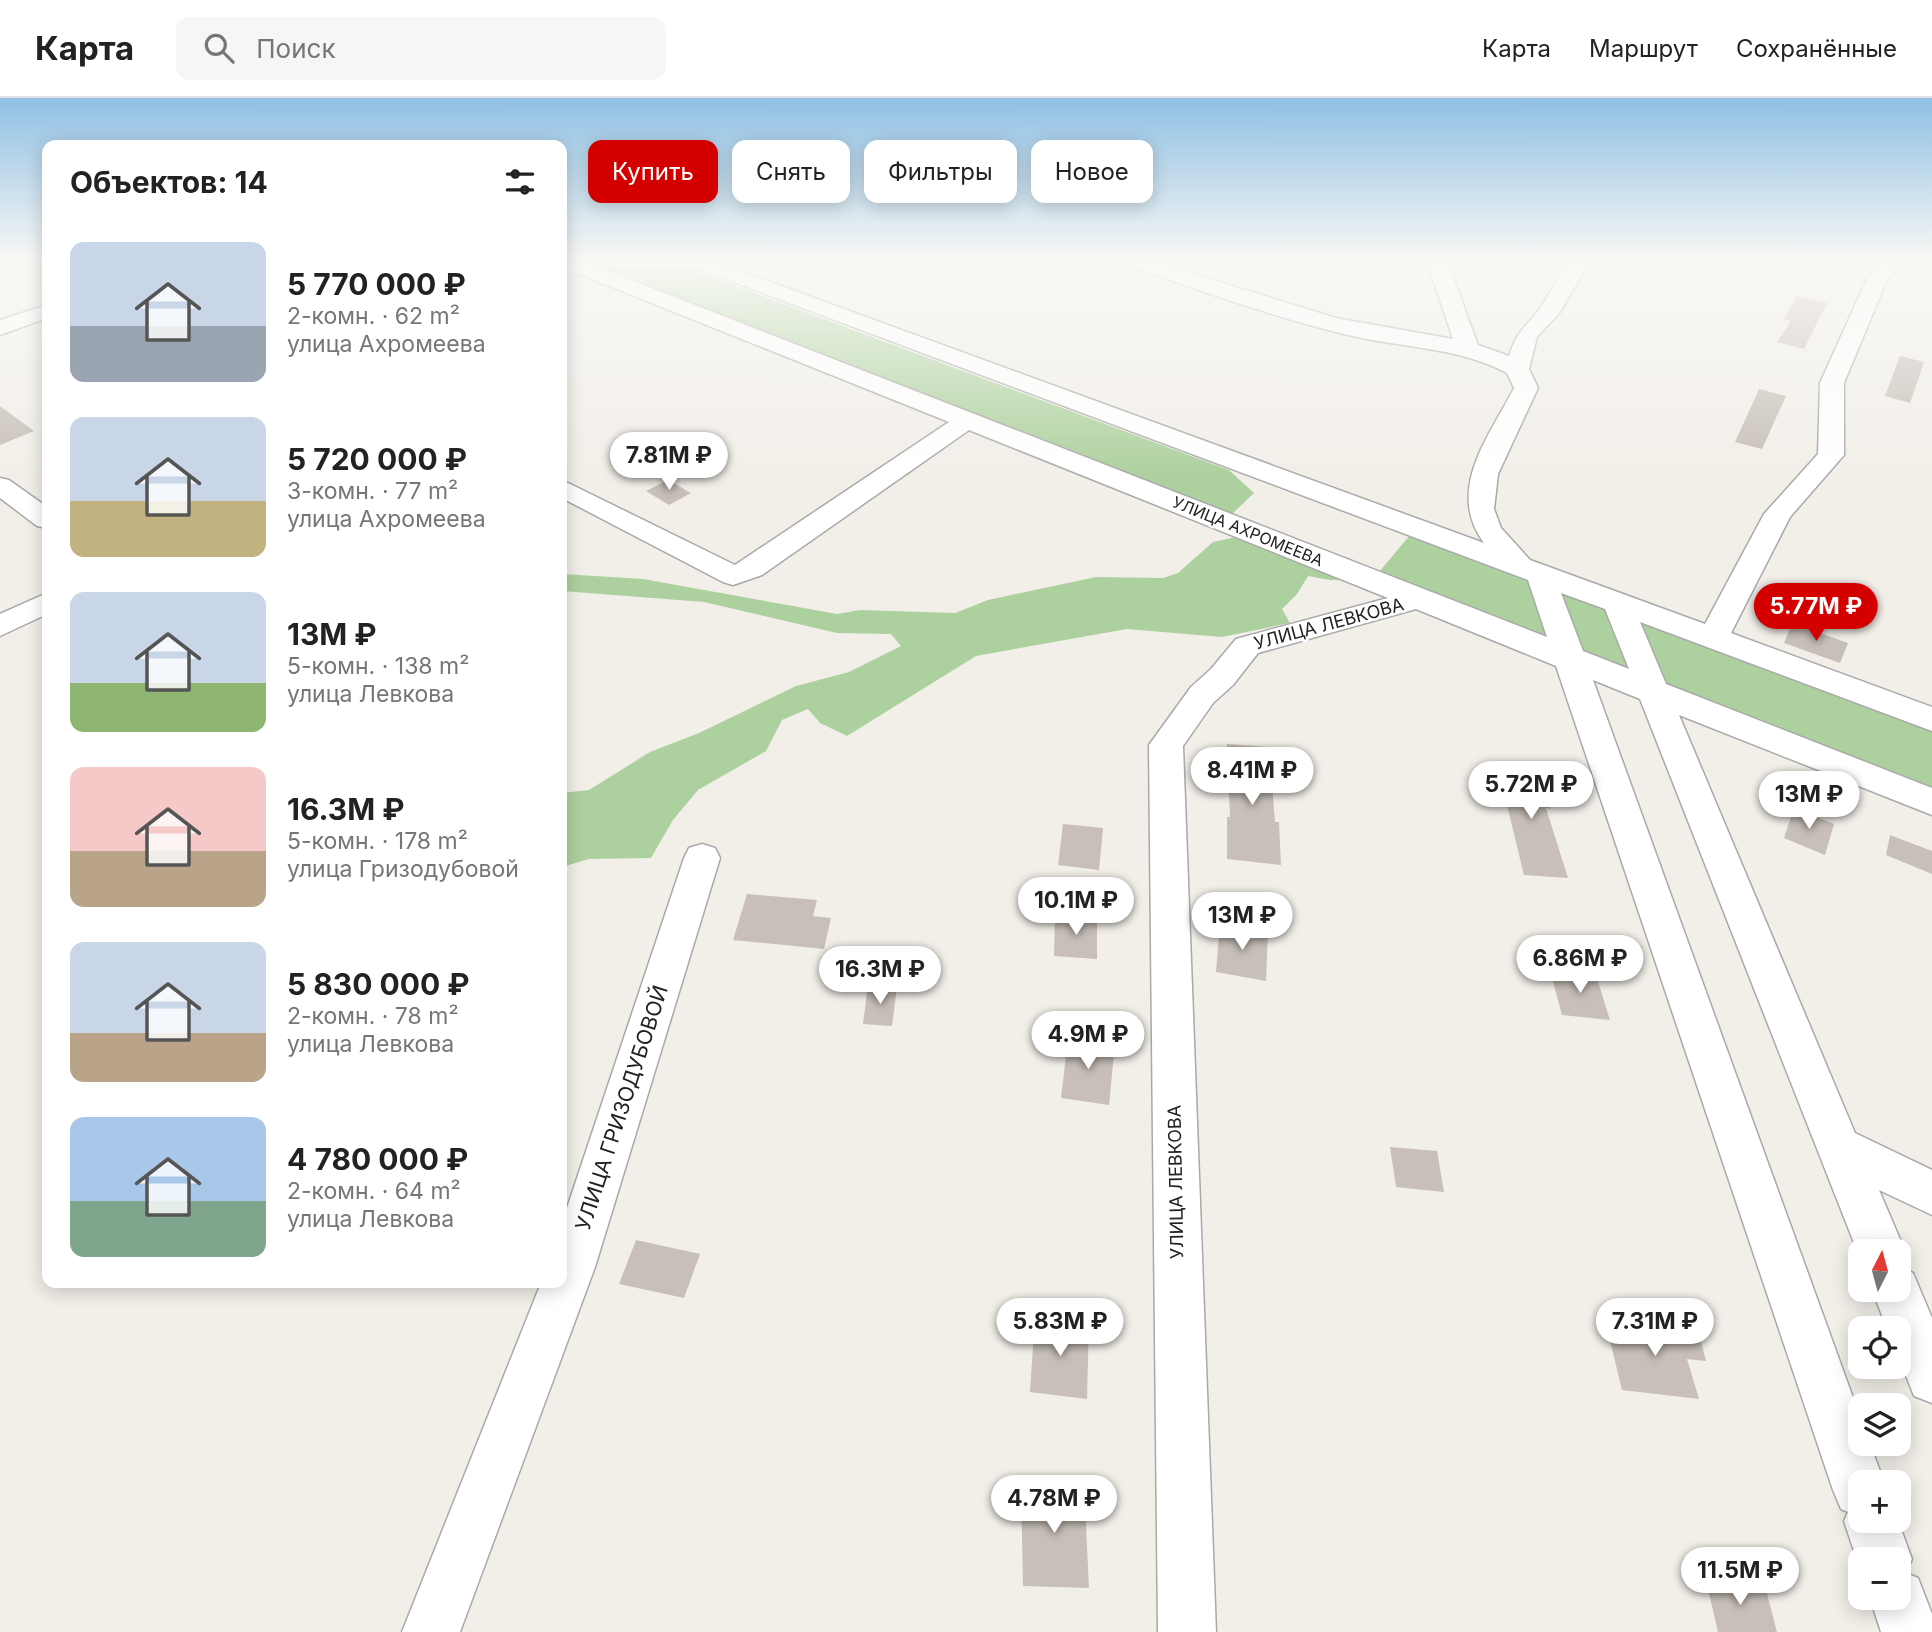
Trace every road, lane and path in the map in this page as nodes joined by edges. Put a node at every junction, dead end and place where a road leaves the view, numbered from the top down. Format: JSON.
{"nodes":[{"id":1,"x":746,"y":333,"type":"edge"},
{"id":2,"x":897,"y":333,"type":"edge"},
{"id":3,"x":1374,"y":333,"type":"edge"},
{"id":4,"x":1462,"y":333,"type":"edge"},
{"id":5,"x":1529,"y":333,"type":"edge"},
{"id":6,"x":1854,"y":333,"type":"edge"},
{"id":7,"x":1468,"y":349,"type":"junction"},
{"id":8,"x":1517,"y":369,"type":"junction"},
{"id":9,"x":968,"y":420,"type":"junction"},
{"id":10,"x":0,"y":486,"type":"edge"},
{"id":11,"x":567,"y":491,"type":"edge"},
{"id":12,"x":42,"y":516,"type":"edge"},
{"id":13,"x":1530,"y":569,"type":"junction"},
{"id":14,"x":1419,"y":599,"type":"junction"},
{"id":15,"x":1617,"y":603,"type":"junction"},
{"id":16,"x":42,"y":605,"type":"edge"},
{"id":17,"x":0,"y":626,"type":"edge"},
{"id":18,"x":1713,"y":638,"type":"junction"},
{"id":19,"x":1570,"y":658,"type":"junction"},
{"id":20,"x":1654,"y":692,"type":"junction"},
{"id":21,"x":1932,"y":719,"type":"edge"},
{"id":22,"x":1932,"y":802,"type":"edge"},
{"id":23,"x":702,"y":858,"type":"dead end"},
{"id":24,"x":1838,"y":1147,"type":"junction"},
{"id":25,"x":1932,"y":1193,"type":"edge"},
{"id":26,"x":1876,"y":1239,"type":"edge"},
{"id":27,"x":567,"y":1277,"type":"edge"},
{"id":28,"x":563,"y":1288,"type":"edge"},
{"id":29,"x":1901,"y":1302,"type":"edge"},
{"id":30,"x":1932,"y":1378,"type":"edge"},
{"id":31,"x":1853,"y":1470,"type":"edge"},
{"id":32,"x":1902,"y":1610,"type":"edge"},
{"id":33,"x":431,"y":1632,"type":"edge"},
{"id":34,"x":1187,"y":1632,"type":"edge"},
{"id":35,"x":1910,"y":1632,"type":"edge"}],
"edges":[{"from":1,"to":9,"type":"street","name":"УЛИЦА АХРОМЕЕВА"},
{"from":2,"to":13,"type":"street"},
{"from":3,"to":7,"type":"street"},
{"from":4,"to":7,"type":"street"},
{"from":5,"to":8,"type":"street"},
{"from":6,"to":18,"type":"street"},
{"from":7,"to":8,"type":"street"},
{"from":8,"to":13,"type":"street"},
{"from":9,"to":11,"type":"street"},
{"from":9,"to":14,"type":"street","name":"УЛИЦА АХРОМЕЕВА"},
{"from":10,"to":12,"type":"street"},
{"from":13,"to":15,"type":"street"},
{"from":13,"to":19,"type":"street"},
{"from":14,"to":19,"type":"street","name":"УЛИЦА АХРОМЕЕВА"},
{"from":14,"to":34,"type":"street","name":"УЛИЦА ЛЕВКОВА"},
{"from":15,"to":18,"type":"street"},
{"from":15,"to":20,"type":"street"},
{"from":16,"to":17,"type":"street"},
{"from":18,"to":21,"type":"street"},
{"from":19,"to":20,"type":"street","name":"УЛИЦА АХРОМЕЕВА"},
{"from":19,"to":31,"type":"street"},
{"from":20,"to":22,"type":"street","name":"УЛИЦА АХРОМЕЕВА"},
{"from":20,"to":24,"type":"street"},
{"from":23,"to":27,"type":"street","name":"УЛИЦА ГРИЗОДУБОВОЙ"},
{"from":24,"to":25,"type":"street"},
{"from":24,"to":26,"type":"street"},
{"from":28,"to":33,"type":"street","name":"УЛИЦА ГРИЗОДУБОВОЙ"},
{"from":29,"to":30,"type":"street"},
{"from":32,"to":35,"type":"street"}]}
